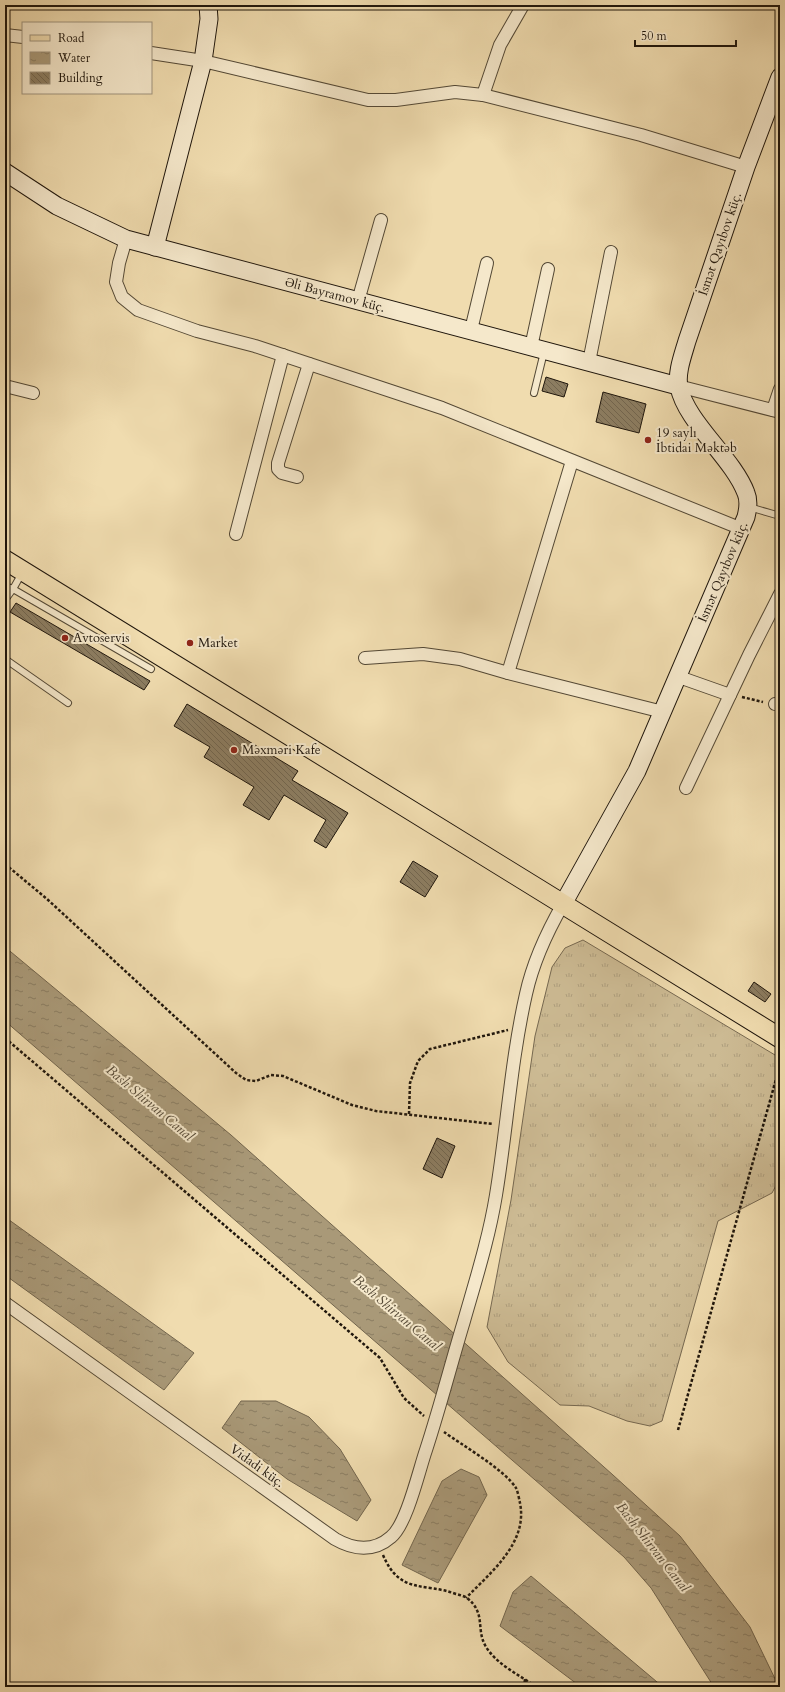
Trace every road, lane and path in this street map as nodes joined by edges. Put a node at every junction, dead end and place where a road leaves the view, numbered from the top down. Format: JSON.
{"nodes":[{"id":1,"x":208,"y":5,"type":"edge"},
{"id":2,"x":523,"y":5,"type":"edge"},
{"id":3,"x":5,"y":35,"type":"edge"},
{"id":4,"x":22,"y":37,"type":"edge"},
{"id":5,"x":152,"y":53,"type":"edge"},
{"id":6,"x":203,"y":61,"type":"junction"},
{"id":7,"x":780,"y":77,"type":"edge"},
{"id":8,"x":483,"y":95,"type":"junction"},
{"id":9,"x":746,"y":167,"type":"junction"},
{"id":10,"x":5,"y":172,"type":"edge"},
{"id":11,"x":381,"y":220,"type":"dead end"},
{"id":12,"x":126,"y":239,"type":"junction"},
{"id":13,"x":155,"y":247,"type":"junction"},
{"id":14,"x":611,"y":252,"type":"dead end"},
{"id":15,"x":487,"y":263,"type":"dead end"},
{"id":16,"x":548,"y":269,"type":"dead end"},
{"id":17,"x":358,"y":301,"type":"junction"},
{"id":18,"x":471,"y":330,"type":"junction"},
{"id":19,"x":538,"y":348,"type":"junction"},
{"id":20,"x":283,"y":355,"type":"junction"},
{"id":21,"x":589,"y":362,"type":"junction"},
{"id":22,"x":309,"y":364,"type":"junction"},
{"id":23,"x":5,"y":386,"type":"edge"},
{"id":24,"x":678,"y":386,"type":"junction"},
{"id":25,"x":780,"y":389,"type":"edge"},
{"id":26,"x":33,"y":393,"type":"dead end"},
{"id":27,"x":534,"y":393,"type":"dead end"},
{"id":28,"x":777,"y":411,"type":"edge"},
{"id":29,"x":572,"y":461,"type":"junction"},
{"id":30,"x":297,"y":478,"type":"dead end"},
{"id":31,"x":748,"y":507,"type":"junction"},
{"id":32,"x":780,"y":516,"type":"edge"},
{"id":33,"x":742,"y":529,"type":"junction"},
{"id":34,"x":236,"y":534,"type":"dead end"},
{"id":35,"x":5,"y":560,"type":"edge"},
{"id":36,"x":24,"y":571,"type":"junction"},
{"id":37,"x":5,"y":586,"type":"edge"},
{"id":38,"x":12,"y":589,"type":"junction"},
{"id":39,"x":780,"y":594,"type":"edge"},
{"id":40,"x":5,"y":600,"type":"edge"},
{"id":41,"x":365,"y":658,"type":"dead end"},
{"id":42,"x":5,"y":659,"type":"edge"},
{"id":43,"x":151,"y":669,"type":"dead end"},
{"id":44,"x":508,"y":673,"type":"junction"},
{"id":45,"x":679,"y":678,"type":"junction"},
{"id":46,"x":730,"y":695,"type":"junction"},
{"id":47,"x":68,"y":703,"type":"dead end"},
{"id":48,"x":778,"y":705,"type":"edge"},
{"id":49,"x":663,"y":712,"type":"junction"},
{"id":50,"x":686,"y":788,"type":"dead end"},
{"id":51,"x":5,"y":864,"type":"edge"},
{"id":52,"x":563,"y":904,"type":"junction"},
{"id":53,"x":520,"y":1027,"type":"junction"},
{"id":54,"x":5,"y":1038,"type":"edge"},
{"id":55,"x":780,"y":1038,"type":"edge"},
{"id":56,"x":780,"y":1065,"type":"edge"},
{"id":57,"x":409,"y":1114,"type":"junction"},
{"id":58,"x":506,"y":1126,"type":"junction"},
{"id":59,"x":5,"y":1303,"type":"edge"},
{"id":60,"x":434,"y":1425,"type":"junction"},
{"id":61,"x":678,"y":1430,"type":"dead end"},
{"id":62,"x":378,"y":1545,"type":"junction"},
{"id":63,"x":466,"y":1598,"type":"junction"},
{"id":64,"x":525,"y":1679,"type":"junction"},
{"id":65,"x":524,"y":1687,"type":"edge"},
{"id":66,"x":536,"y":1687,"type":"edge"}],
"edges":[{"from":1,"to":6,"type":"street"},
{"from":2,"to":8,"type":"street"},
{"from":3,"to":4,"type":"street"},
{"from":5,"to":6,"type":"street"},
{"from":6,"to":8,"type":"street"},
{"from":6,"to":13,"type":"street"},
{"from":7,"to":9,"type":"street","name":"İsmət Qayıbov küç."},
{"from":8,"to":9,"type":"street"},
{"from":9,"to":24,"type":"street","name":"İsmət Qayıbov küç."},
{"from":10,"to":12,"type":"street","name":"Əli Bayramov küç."},
{"from":11,"to":17,"type":"street"},
{"from":12,"to":13,"type":"street","name":"Əli Bayramov küç."},
{"from":12,"to":20,"type":"street"},
{"from":13,"to":17,"type":"street","name":"Əli Bayramov küç."},
{"from":14,"to":21,"type":"street"},
{"from":15,"to":18,"type":"street"},
{"from":16,"to":19,"type":"street"},
{"from":17,"to":18,"type":"street","name":"Əli Bayramov küç."},
{"from":18,"to":19,"type":"street","name":"Əli Bayramov küç."},
{"from":19,"to":21,"type":"street","name":"Əli Bayramov küç."},
{"from":19,"to":27,"type":"lane"},
{"from":20,"to":22,"type":"street"},
{"from":20,"to":34,"type":"street"},
{"from":21,"to":24,"type":"street","name":"Əli Bayramov küç."},
{"from":22,"to":29,"type":"street"},
{"from":22,"to":30,"type":"street"},
{"from":23,"to":26,"type":"street"},
{"from":24,"to":28,"type":"street"},
{"from":24,"to":31,"type":"street","name":"İsmət Qayıbov küç."},
{"from":25,"to":28,"type":"street"},
{"from":29,"to":33,"type":"street"},
{"from":29,"to":44,"type":"street"},
{"from":31,"to":32,"type":"lane"},
{"from":31,"to":33,"type":"street","name":"İsmət Qayıbov küç."},
{"from":33,"to":45,"type":"street","name":"İsmət Qayıbov küç."},
{"from":35,"to":36,"type":"main road"},
{"from":36,"to":38,"type":"lane"},
{"from":36,"to":52,"type":"main road"},
{"from":37,"to":38,"type":"lane"},
{"from":38,"to":40,"type":"lane"},
{"from":38,"to":43,"type":"lane"},
{"from":39,"to":46,"type":"street"},
{"from":41,"to":44,"type":"street"},
{"from":42,"to":47,"type":"lane"},
{"from":44,"to":49,"type":"street"},
{"from":45,"to":46,"type":"street"},
{"from":45,"to":49,"type":"street","name":"İsmət Qayıbov küç."},
{"from":46,"to":48,"type":"path"},
{"from":46,"to":50,"type":"street"},
{"from":49,"to":52,"type":"street","name":"İsmət Qayıbov küç."},
{"from":51,"to":57,"type":"path"},
{"from":52,"to":53,"type":"street","name":"Vidadi küç."},
{"from":52,"to":55,"type":"main road"},
{"from":53,"to":57,"type":"path"},
{"from":53,"to":58,"type":"street","name":"Vidadi küç."},
{"from":54,"to":60,"type":"path"},
{"from":56,"to":61,"type":"path"},
{"from":57,"to":58,"type":"path"},
{"from":58,"to":60,"type":"street","name":"Vidadi küç."},
{"from":59,"to":62,"type":"street","name":"Vidadi küç."},
{"from":60,"to":62,"type":"street","name":"Vidadi küç."},
{"from":60,"to":63,"type":"path"},
{"from":62,"to":63,"type":"path"},
{"from":63,"to":64,"type":"path"},
{"from":64,"to":65,"type":"path"},
{"from":64,"to":66,"type":"path"}]}
